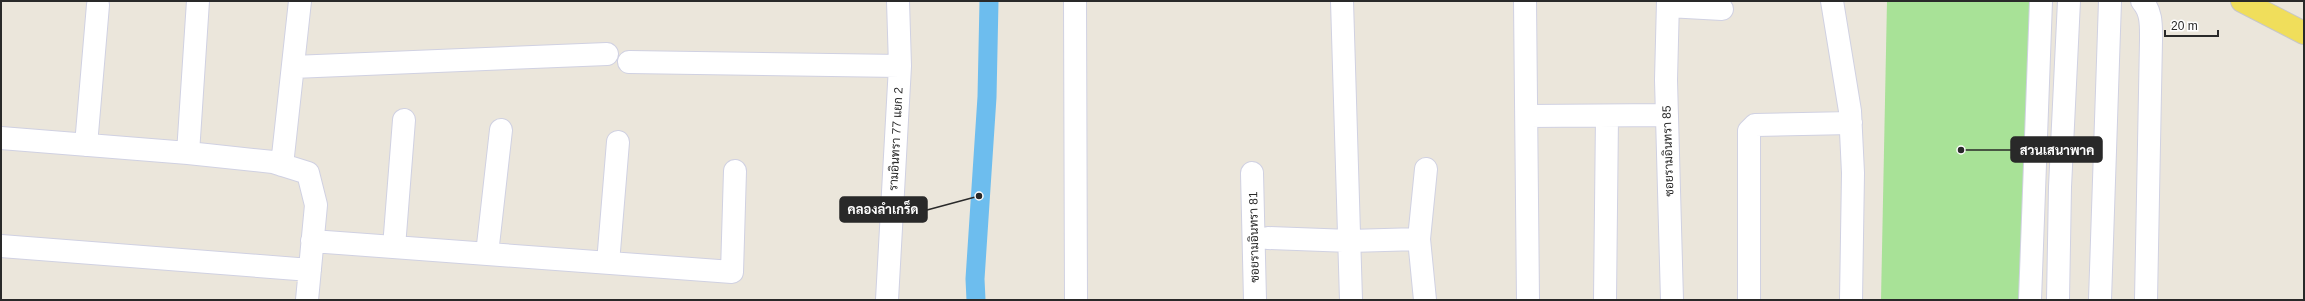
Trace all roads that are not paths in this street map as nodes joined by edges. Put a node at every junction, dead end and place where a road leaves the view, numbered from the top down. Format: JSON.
{"nodes":[{"id":1,"x":198,"y":1,"type":"edge"},
{"id":2,"x":300,"y":1,"type":"edge"},
{"id":3,"x":898,"y":1,"type":"edge"},
{"id":4,"x":1075,"y":1,"type":"edge"},
{"id":5,"x":1342,"y":1,"type":"edge"},
{"id":6,"x":1525,"y":1,"type":"edge"},
{"id":7,"x":1832,"y":1,"type":"edge"},
{"id":8,"x":2041,"y":1,"type":"edge"},
{"id":9,"x":2069,"y":1,"type":"edge"},
{"id":10,"x":2110,"y":1,"type":"edge"},
{"id":11,"x":2142,"y":1,"type":"edge"},
{"id":12,"x":2242,"y":1,"type":"edge"},
{"id":13,"x":1668,"y":4,"type":"edge"},
{"id":14,"x":98,"y":5,"type":"dead end"},
{"id":15,"x":1722,"y":9,"type":"dead end"},
{"id":16,"x":2304,"y":33,"type":"edge"},
{"id":17,"x":607,"y":54,"type":"dead end"},
{"id":18,"x":629,"y":62,"type":"dead end"},
{"id":19,"x":900,"y":66,"type":"junction"},
{"id":20,"x":293,"y":67,"type":"junction"},
{"id":21,"x":1667,"y":115,"type":"junction"},
{"id":22,"x":1528,"y":116,"type":"junction"},
{"id":23,"x":1607,"y":116,"type":"junction"},
{"id":24,"x":404,"y":120,"type":"dead end"},
{"id":25,"x":1851,"y":123,"type":"junction"},
{"id":26,"x":501,"y":130,"type":"dead end"},
{"id":27,"x":1,"y":138,"type":"edge"},
{"id":28,"x":618,"y":142,"type":"dead end"},
{"id":29,"x":86,"y":145,"type":"junction"},
{"id":30,"x":188,"y":153,"type":"junction"},
{"id":31,"x":282,"y":165,"type":"junction"},
{"id":32,"x":1426,"y":169,"type":"dead end"},
{"id":33,"x":735,"y":171,"type":"dead end"},
{"id":34,"x":1252,"y":173,"type":"dead end"},
{"id":35,"x":1268,"y":238,"type":"dead end"},
{"id":36,"x":1419,"y":239,"type":"junction"},
{"id":37,"x":312,"y":241,"type":"junction"},
{"id":38,"x":1350,"y":241,"type":"junction"},
{"id":39,"x":1,"y":246,"type":"edge"},
{"id":40,"x":394,"y":247,"type":"junction"},
{"id":41,"x":487,"y":254,"type":"junction"},
{"id":42,"x":608,"y":263,"type":"junction"},
{"id":43,"x":310,"y":270,"type":"junction"},
{"id":44,"x":307,"y":300,"type":"edge"},
{"id":45,"x":887,"y":300,"type":"edge"},
{"id":46,"x":1076,"y":300,"type":"edge"},
{"id":47,"x":1255,"y":300,"type":"edge"},
{"id":48,"x":1351,"y":300,"type":"edge"},
{"id":49,"x":1425,"y":300,"type":"edge"},
{"id":50,"x":1528,"y":300,"type":"edge"},
{"id":51,"x":1605,"y":300,"type":"edge"},
{"id":52,"x":1672,"y":300,"type":"edge"},
{"id":53,"x":1749,"y":300,"type":"edge"},
{"id":54,"x":1851,"y":300,"type":"edge"},
{"id":55,"x":2030,"y":300,"type":"edge"},
{"id":56,"x":2058,"y":300,"type":"edge"},
{"id":57,"x":2100,"y":300,"type":"edge"},
{"id":58,"x":2146,"y":300,"type":"edge"}],
"edges":[{"from":1,"to":30,"type":"street"},
{"from":2,"to":20,"type":"street"},
{"from":3,"to":19,"type":"street","name":"รามอินทรา 77 แยก 2"},
{"from":4,"to":46,"type":"street"},
{"from":5,"to":38,"type":"street"},
{"from":6,"to":22,"type":"street"},
{"from":7,"to":25,"type":"street"},
{"from":8,"to":55,"type":"street"},
{"from":9,"to":56,"type":"street"},
{"from":10,"to":57,"type":"street"},
{"from":11,"to":58,"type":"street"},
{"from":12,"to":16,"type":"main road"},
{"from":13,"to":15,"type":"street"},
{"from":13,"to":21,"type":"street","name":"ซอยรามอินทรา 85"},
{"from":14,"to":29,"type":"street"},
{"from":17,"to":20,"type":"street"},
{"from":18,"to":19,"type":"street"},
{"from":19,"to":45,"type":"street","name":"รามอินทรา 77 แยก 2"},
{"from":20,"to":31,"type":"street"},
{"from":21,"to":23,"type":"street"},
{"from":21,"to":52,"type":"street","name":"ซอยรามอินทรา 85"},
{"from":22,"to":23,"type":"street"},
{"from":22,"to":50,"type":"street"},
{"from":23,"to":51,"type":"street"},
{"from":24,"to":40,"type":"street"},
{"from":25,"to":53,"type":"street"},
{"from":25,"to":54,"type":"street"},
{"from":26,"to":41,"type":"street"},
{"from":27,"to":29,"type":"street"},
{"from":28,"to":42,"type":"street"},
{"from":29,"to":30,"type":"street"},
{"from":30,"to":31,"type":"street"},
{"from":31,"to":37,"type":"street"},
{"from":32,"to":36,"type":"street"},
{"from":33,"to":42,"type":"street"},
{"from":34,"to":47,"type":"street","name":"ซอยรามอินทรา 81"},
{"from":35,"to":38,"type":"street"},
{"from":36,"to":38,"type":"street"},
{"from":36,"to":49,"type":"street"},
{"from":37,"to":40,"type":"street"},
{"from":37,"to":43,"type":"street"},
{"from":38,"to":48,"type":"street"},
{"from":39,"to":43,"type":"street"},
{"from":40,"to":41,"type":"street"},
{"from":41,"to":42,"type":"street"},
{"from":43,"to":44,"type":"street"}]}
